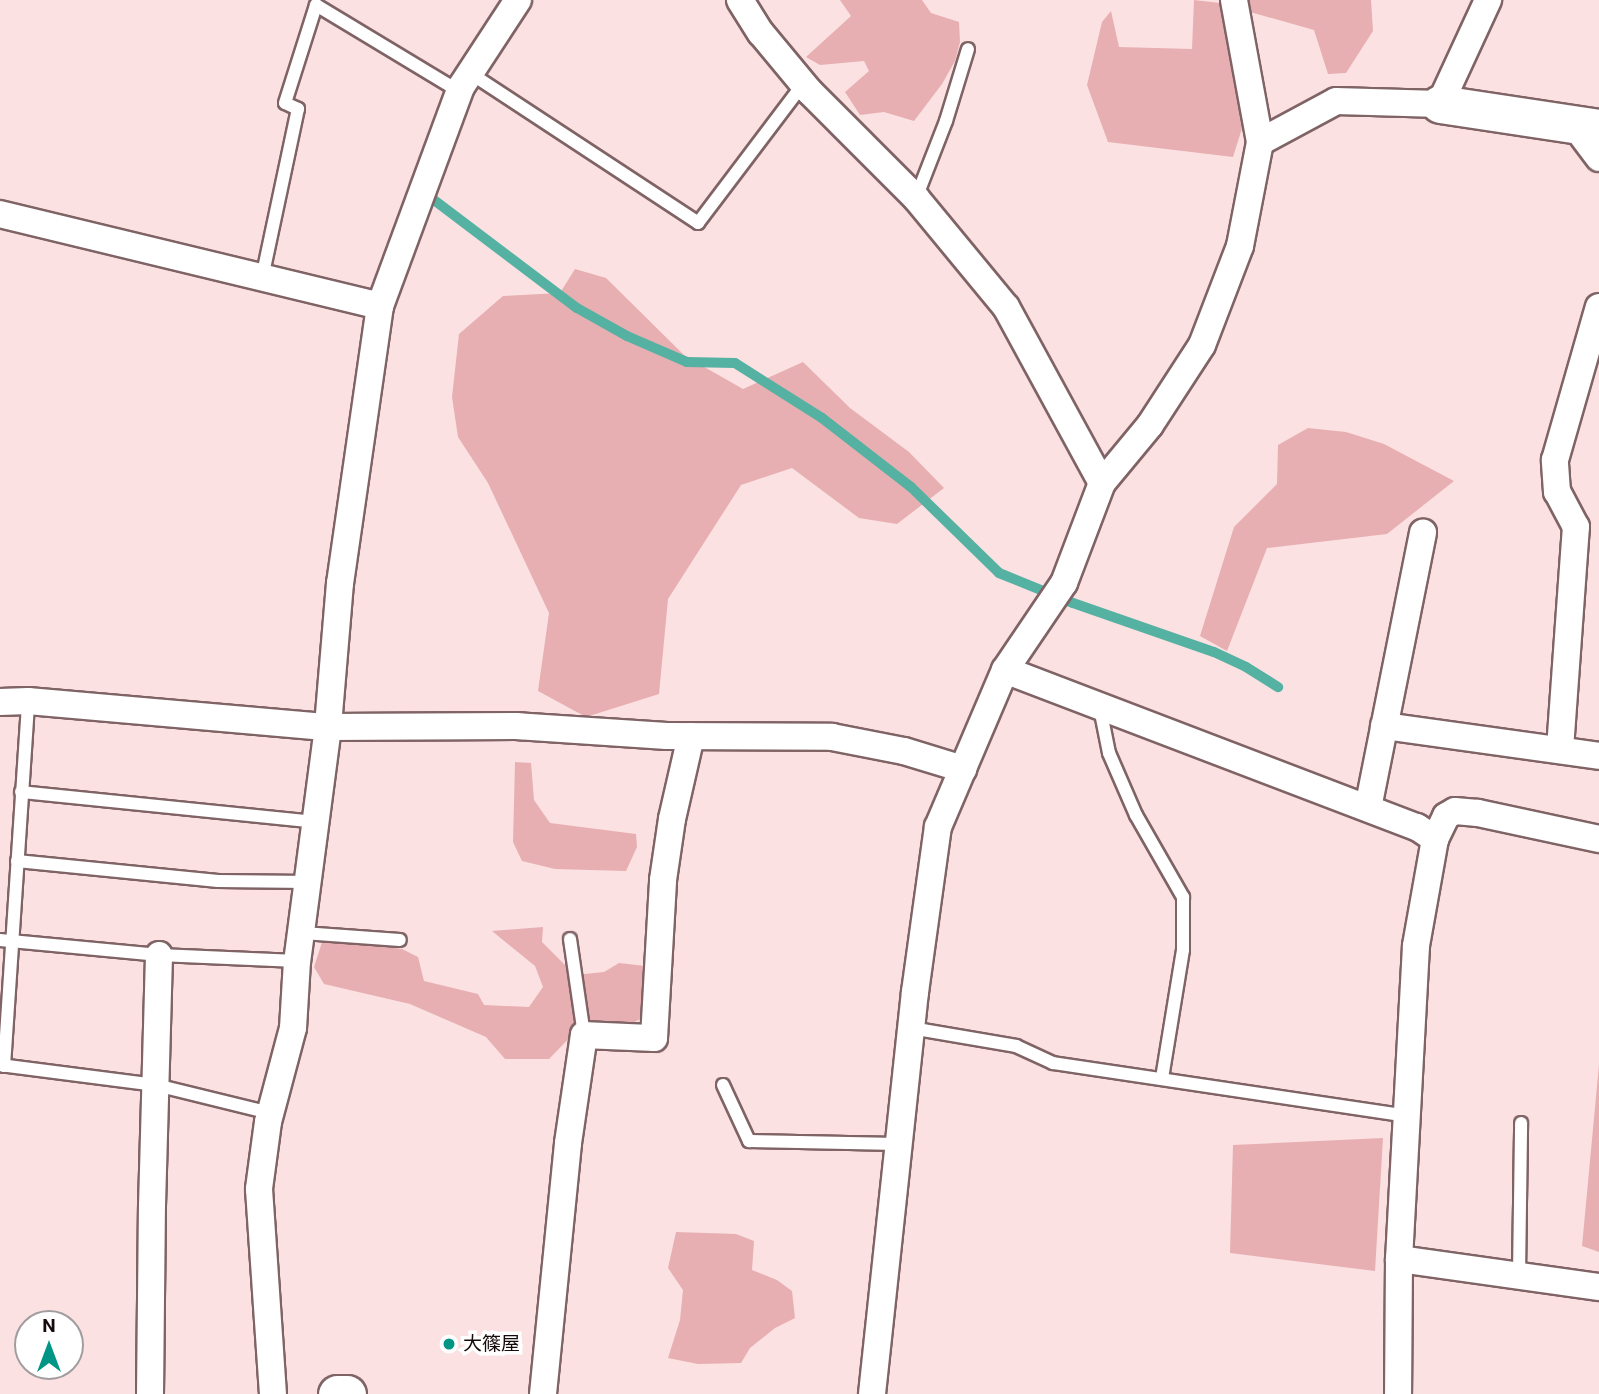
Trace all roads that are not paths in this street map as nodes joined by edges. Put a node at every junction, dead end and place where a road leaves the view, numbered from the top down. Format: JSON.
{"nodes":[{"id":1,"x":518,"y":0,"type":"edge"},
{"id":2,"x":740,"y":0,"type":"edge"},
{"id":3,"x":1234,"y":0,"type":"edge"},
{"id":4,"x":1488,"y":0,"type":"edge"},
{"id":5,"x":968,"y":49,"type":"dead end"},
{"id":6,"x":465,"y":82,"type":"junction"},
{"id":7,"x":803,"y":84,"type":"junction"},
{"id":8,"x":1440,"y":104,"type":"junction"},
{"id":9,"x":1587,"y":127,"type":"edge"},
{"id":10,"x":1260,"y":142,"type":"junction"},
{"id":11,"x":1599,"y":158,"type":"edge"},
{"id":12,"x":916,"y":198,"type":"junction"},
{"id":13,"x":0,"y":214,"type":"edge"},
{"id":14,"x":262,"y":278,"type":"junction"},
{"id":15,"x":380,"y":306,"type":"junction"},
{"id":16,"x":1599,"y":307,"type":"edge"},
{"id":17,"x":1102,"y":483,"type":"junction"},
{"id":18,"x":1423,"y":532,"type":"dead end"},
{"id":19,"x":1005,"y":670,"type":"junction"},
{"id":20,"x":28,"y":701,"type":"junction"},
{"id":21,"x":0,"y":702,"type":"edge"},
{"id":22,"x":1100,"y":708,"type":"junction"},
{"id":23,"x":1384,"y":726,"type":"junction"},
{"id":24,"x":327,"y":727,"type":"junction"},
{"id":25,"x":691,"y":736,"type":"junction"},
{"id":26,"x":1560,"y":749,"type":"junction"},
{"id":27,"x":1599,"y":757,"type":"edge"},
{"id":28,"x":963,"y":769,"type":"junction"},
{"id":29,"x":21,"y":792,"type":"junction"},
{"id":30,"x":1368,"y":808,"type":"junction"},
{"id":31,"x":316,"y":822,"type":"junction"},
{"id":32,"x":1434,"y":839,"type":"junction"},
{"id":33,"x":1599,"y":839,"type":"edge"},
{"id":34,"x":17,"y":861,"type":"junction"},
{"id":35,"x":309,"y":883,"type":"junction"},
{"id":36,"x":303,"y":933,"type":"junction"},
{"id":37,"x":570,"y":939,"type":"dead end"},
{"id":38,"x":400,"y":940,"type":"dead end"},
{"id":39,"x":6,"y":941,"type":"edge"},
{"id":40,"x":159,"y":955,"type":"junction"},
{"id":41,"x":297,"y":961,"type":"junction"},
{"id":42,"x":911,"y":1028,"type":"junction"},
{"id":43,"x":584,"y":1035,"type":"junction"},
{"id":44,"x":2,"y":1065,"type":"edge"},
{"id":45,"x":1161,"y":1078,"type":"junction"},
{"id":46,"x":156,"y":1085,"type":"junction"},
{"id":47,"x":723,"y":1085,"type":"dead end"},
{"id":48,"x":270,"y":1112,"type":"junction"},
{"id":49,"x":1407,"y":1116,"type":"junction"},
{"id":50,"x":1521,"y":1123,"type":"dead end"},
{"id":51,"x":898,"y":1144,"type":"junction"},
{"id":52,"x":1399,"y":1259,"type":"junction"},
{"id":53,"x":1519,"y":1275,"type":"junction"},
{"id":54,"x":1599,"y":1287,"type":"edge"},
{"id":55,"x":150,"y":1394,"type":"edge"},
{"id":56,"x":273,"y":1394,"type":"edge"},
{"id":57,"x":337,"y":1394,"type":"edge"},
{"id":58,"x":347,"y":1394,"type":"edge"},
{"id":59,"x":543,"y":1394,"type":"edge"},
{"id":60,"x":872,"y":1394,"type":"edge"},
{"id":61,"x":1398,"y":1394,"type":"edge"}],
"edges":[{"from":1,"to":6,"type":"street"},
{"from":2,"to":7,"type":"street"},
{"from":3,"to":10,"type":"street"},
{"from":4,"to":8,"type":"street"},
{"from":5,"to":12,"type":"lane"},
{"from":6,"to":7,"type":"lane"},
{"from":6,"to":14,"type":"lane"},
{"from":6,"to":15,"type":"street"},
{"from":7,"to":12,"type":"street"},
{"from":8,"to":9,"type":"street"},
{"from":8,"to":10,"type":"street"},
{"from":9,"to":11,"type":"street"},
{"from":10,"to":17,"type":"street"},
{"from":12,"to":17,"type":"street"},
{"from":13,"to":14,"type":"street"},
{"from":14,"to":15,"type":"street"},
{"from":15,"to":24,"type":"street"},
{"from":16,"to":26,"type":"street"},
{"from":17,"to":19,"type":"street"},
{"from":18,"to":23,"type":"street"},
{"from":19,"to":22,"type":"street"},
{"from":19,"to":28,"type":"street"},
{"from":20,"to":21,"type":"street"},
{"from":20,"to":24,"type":"street"},
{"from":20,"to":29,"type":"lane"},
{"from":22,"to":30,"type":"street"},
{"from":22,"to":45,"type":"lane"},
{"from":23,"to":26,"type":"street"},
{"from":23,"to":30,"type":"street"},
{"from":24,"to":25,"type":"street"},
{"from":24,"to":31,"type":"street"},
{"from":25,"to":28,"type":"street"},
{"from":25,"to":43,"type":"street"},
{"from":26,"to":27,"type":"street"},
{"from":28,"to":42,"type":"street"},
{"from":29,"to":31,"type":"lane"},
{"from":29,"to":34,"type":"lane"},
{"from":30,"to":32,"type":"street"},
{"from":31,"to":35,"type":"street"},
{"from":32,"to":33,"type":"street"},
{"from":32,"to":49,"type":"street"},
{"from":34,"to":35,"type":"lane"},
{"from":34,"to":39,"type":"lane"},
{"from":35,"to":36,"type":"street"},
{"from":36,"to":38,"type":"lane"},
{"from":36,"to":41,"type":"street"},
{"from":37,"to":43,"type":"lane"},
{"from":39,"to":40,"type":"lane"},
{"from":39,"to":44,"type":"lane"},
{"from":40,"to":41,"type":"lane"},
{"from":40,"to":46,"type":"street"},
{"from":41,"to":48,"type":"street"},
{"from":42,"to":45,"type":"lane"},
{"from":42,"to":51,"type":"street"},
{"from":43,"to":59,"type":"street"},
{"from":44,"to":46,"type":"lane"},
{"from":45,"to":49,"type":"lane"},
{"from":46,"to":48,"type":"lane"},
{"from":46,"to":55,"type":"street"},
{"from":47,"to":51,"type":"lane"},
{"from":48,"to":56,"type":"street"},
{"from":49,"to":52,"type":"street"},
{"from":50,"to":53,"type":"lane"},
{"from":51,"to":60,"type":"street"},
{"from":52,"to":53,"type":"street"},
{"from":52,"to":61,"type":"street"},
{"from":53,"to":54,"type":"street"},
{"from":57,"to":58,"type":"street"}]}
